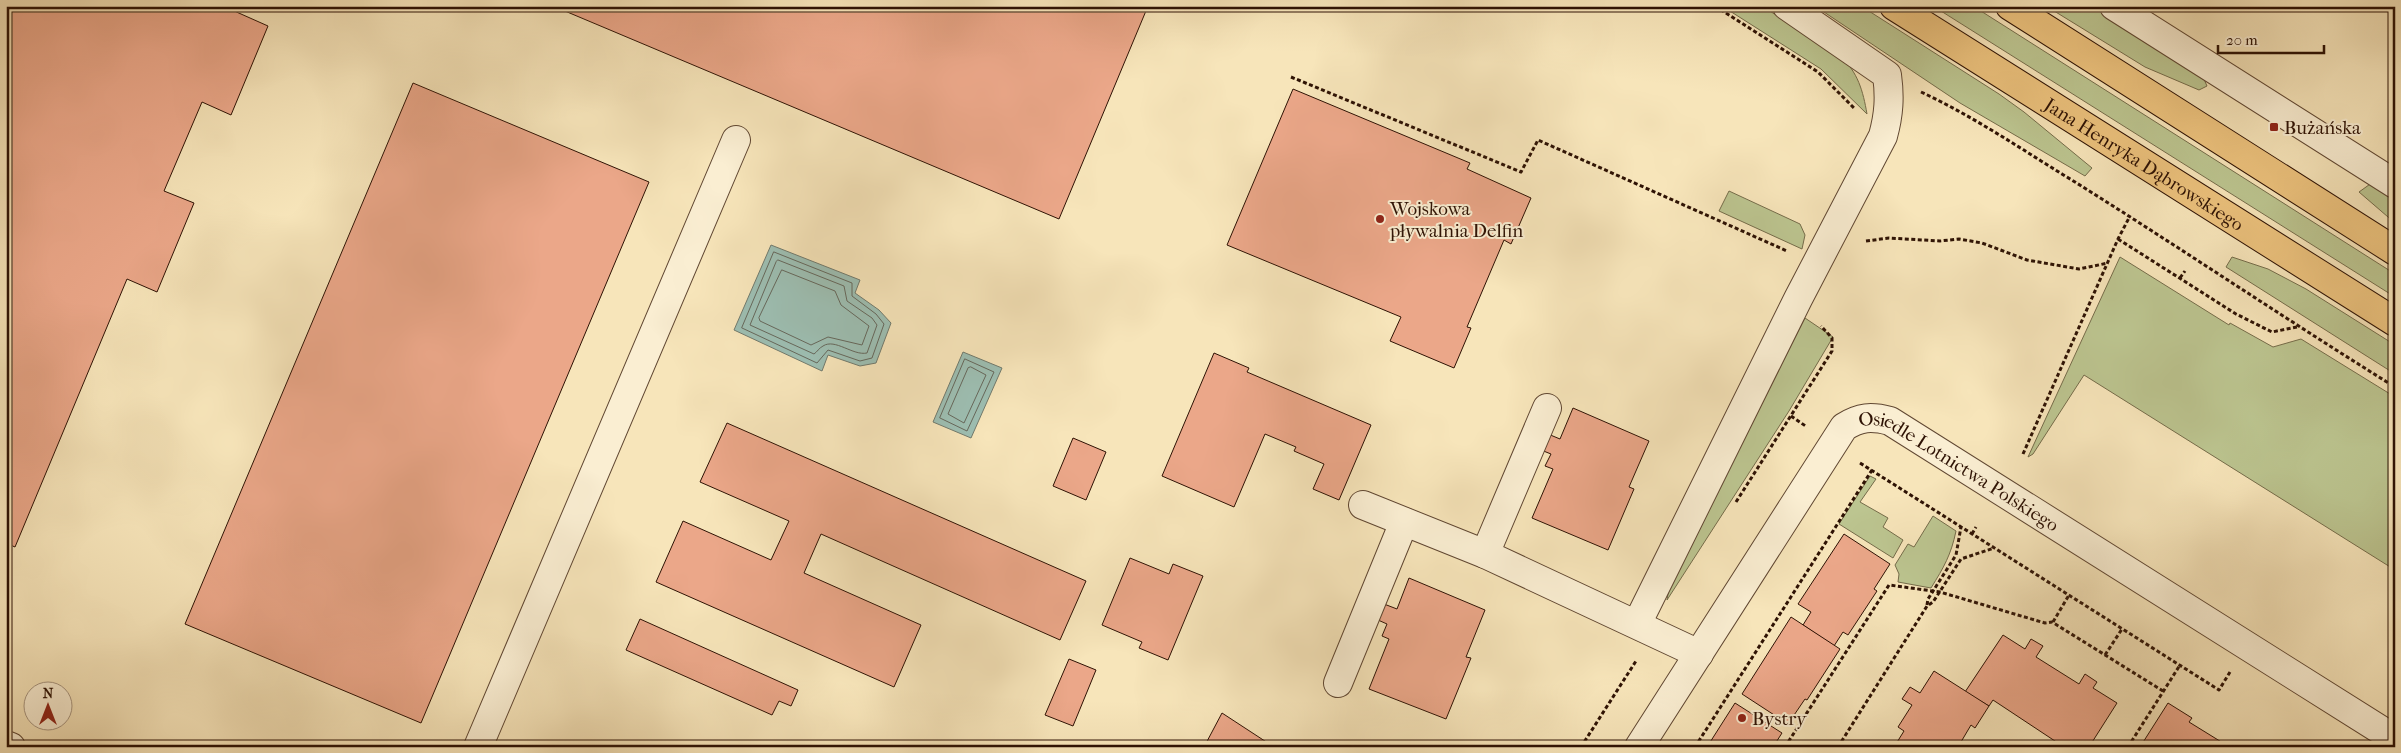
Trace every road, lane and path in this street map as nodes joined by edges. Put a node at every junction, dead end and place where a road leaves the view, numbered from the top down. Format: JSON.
{"nodes":[{"id":1,"x":1715,"y":6,"type":"edge"},
{"id":2,"x":1786,"y":6,"type":"edge"},
{"id":3,"x":1894,"y":6,"type":"edge"},
{"id":4,"x":2010,"y":6,"type":"edge"},
{"id":5,"x":2114,"y":6,"type":"edge"},
{"id":6,"x":1887,"y":75,"type":"junction"},
{"id":7,"x":1291,"y":77,"type":"dead end"},
{"id":8,"x":1883,"y":136,"type":"junction"},
{"id":9,"x":736,"y":140,"type":"dead end"},
{"id":10,"x":2395,"y":184,"type":"edge"},
{"id":11,"x":2130,"y":216,"type":"junction"},
{"id":12,"x":2118,"y":239,"type":"junction"},
{"id":13,"x":1863,"y":241,"type":"dead end"},
{"id":14,"x":2395,"y":251,"type":"edge"},
{"id":15,"x":2108,"y":262,"type":"junction"},
{"id":16,"x":1816,"y":263,"type":"junction"},
{"id":17,"x":2185,"y":271,"type":"dead end"},
{"id":18,"x":2180,"y":278,"type":"junction"},
{"id":19,"x":2395,"y":322,"type":"edge"},
{"id":20,"x":2298,"y":327,"type":"junction"},
{"id":21,"x":1832,"y":351,"type":"dead end"},
{"id":22,"x":2395,"y":387,"type":"edge"},
{"id":23,"x":1547,"y":408,"type":"dead end"},
{"id":24,"x":1791,"y":416,"type":"junction"},
{"id":25,"x":1833,"y":444,"type":"junction"},
{"id":26,"x":2023,"y":454,"type":"dead end"},
{"id":27,"x":1872,"y":470,"type":"junction"},
{"id":28,"x":1362,"y":505,"type":"dead end"},
{"id":29,"x":1733,"y":507,"type":"dead end"},
{"id":30,"x":1404,"y":522,"type":"junction"},
{"id":31,"x":1961,"y":527,"type":"junction"},
{"id":32,"x":1976,"y":527,"type":"dead end"},
{"id":33,"x":1972,"y":534,"type":"junction"},
{"id":34,"x":1994,"y":548,"type":"junction"},
{"id":35,"x":1486,"y":554,"type":"junction"},
{"id":36,"x":1934,"y":591,"type":"junction"},
{"id":37,"x":1940,"y":592,"type":"junction"},
{"id":38,"x":2069,"y":595,"type":"junction"},
{"id":39,"x":1927,"y":606,"type":"junction"},
{"id":40,"x":2052,"y":622,"type":"junction"},
{"id":41,"x":1637,"y":624,"type":"junction"},
{"id":42,"x":2122,"y":629,"type":"junction"},
{"id":43,"x":1699,"y":654,"type":"junction"},
{"id":44,"x":2106,"y":655,"type":"junction"},
{"id":45,"x":1638,"y":658,"type":"dead end"},
{"id":46,"x":2180,"y":665,"type":"junction"},
{"id":47,"x":2235,"y":665,"type":"dead end"},
{"id":48,"x":1338,"y":683,"type":"dead end"},
{"id":49,"x":2164,"y":691,"type":"junction"},
{"id":50,"x":2395,"y":739,"type":"edge"},
{"id":51,"x":6,"y":745,"type":"edge"},
{"id":52,"x":11,"y":747,"type":"edge"},
{"id":53,"x":478,"y":747,"type":"edge"},
{"id":54,"x":1581,"y":747,"type":"edge"},
{"id":55,"x":1639,"y":747,"type":"edge"},
{"id":56,"x":1695,"y":747,"type":"edge"},
{"id":57,"x":1785,"y":747,"type":"edge"},
{"id":58,"x":1838,"y":747,"type":"edge"},
{"id":59,"x":2128,"y":747,"type":"edge"}],
"edges":[{"from":1,"to":8,"type":"path"},
{"from":2,"to":6,"type":"street"},
{"from":3,"to":19,"type":"main road","name":"Jana Henryka Dąbrowskiego"},
{"from":4,"to":14,"type":"main road"},
{"from":5,"to":10,"type":"street"},
{"from":6,"to":8,"type":"street"},
{"from":6,"to":11,"type":"path"},
{"from":7,"to":16,"type":"path"},
{"from":8,"to":16,"type":"street"},
{"from":9,"to":53,"type":"street"},
{"from":11,"to":12,"type":"path"},
{"from":11,"to":20,"type":"path"},
{"from":12,"to":15,"type":"path"},
{"from":12,"to":18,"type":"path"},
{"from":13,"to":15,"type":"path"},
{"from":15,"to":26,"type":"path"},
{"from":16,"to":41,"type":"street"},
{"from":17,"to":18,"type":"path"},
{"from":18,"to":20,"type":"path"},
{"from":20,"to":22,"type":"path"},
{"from":21,"to":24,"type":"path"},
{"from":23,"to":35,"type":"street"},
{"from":24,"to":25,"type":"path"},
{"from":24,"to":29,"type":"path"},
{"from":25,"to":27,"type":"path"},
{"from":25,"to":43,"type":"street","name":"Osiedle Lotnictwa Polskiego"},
{"from":25,"to":50,"type":"street","name":"Osiedle Lotnictwa Polskiego"},
{"from":27,"to":31,"type":"path"},
{"from":27,"to":56,"type":"path"},
{"from":28,"to":30,"type":"street"},
{"from":30,"to":35,"type":"street"},
{"from":30,"to":48,"type":"street"},
{"from":31,"to":33,"type":"path"},
{"from":31,"to":36,"type":"path"},
{"from":32,"to":33,"type":"path"},
{"from":33,"to":34,"type":"path"},
{"from":34,"to":37,"type":"path"},
{"from":34,"to":38,"type":"path"},
{"from":35,"to":41,"type":"street"},
{"from":36,"to":37,"type":"path"},
{"from":36,"to":39,"type":"path"},
{"from":36,"to":57,"type":"path"},
{"from":37,"to":39,"type":"path"},
{"from":37,"to":40,"type":"path"},
{"from":38,"to":40,"type":"path"},
{"from":38,"to":42,"type":"path"},
{"from":39,"to":58,"type":"path"},
{"from":40,"to":44,"type":"path"},
{"from":41,"to":43,"type":"street"},
{"from":42,"to":44,"type":"path"},
{"from":42,"to":46,"type":"path"},
{"from":43,"to":55,"type":"street","name":"Osiedle Lotnictwa Polskiego"},
{"from":44,"to":49,"type":"path"},
{"from":45,"to":54,"type":"path"},
{"from":46,"to":47,"type":"path"},
{"from":46,"to":49,"type":"path"},
{"from":49,"to":59,"type":"path"},
{"from":51,"to":52,"type":"street"}]}
